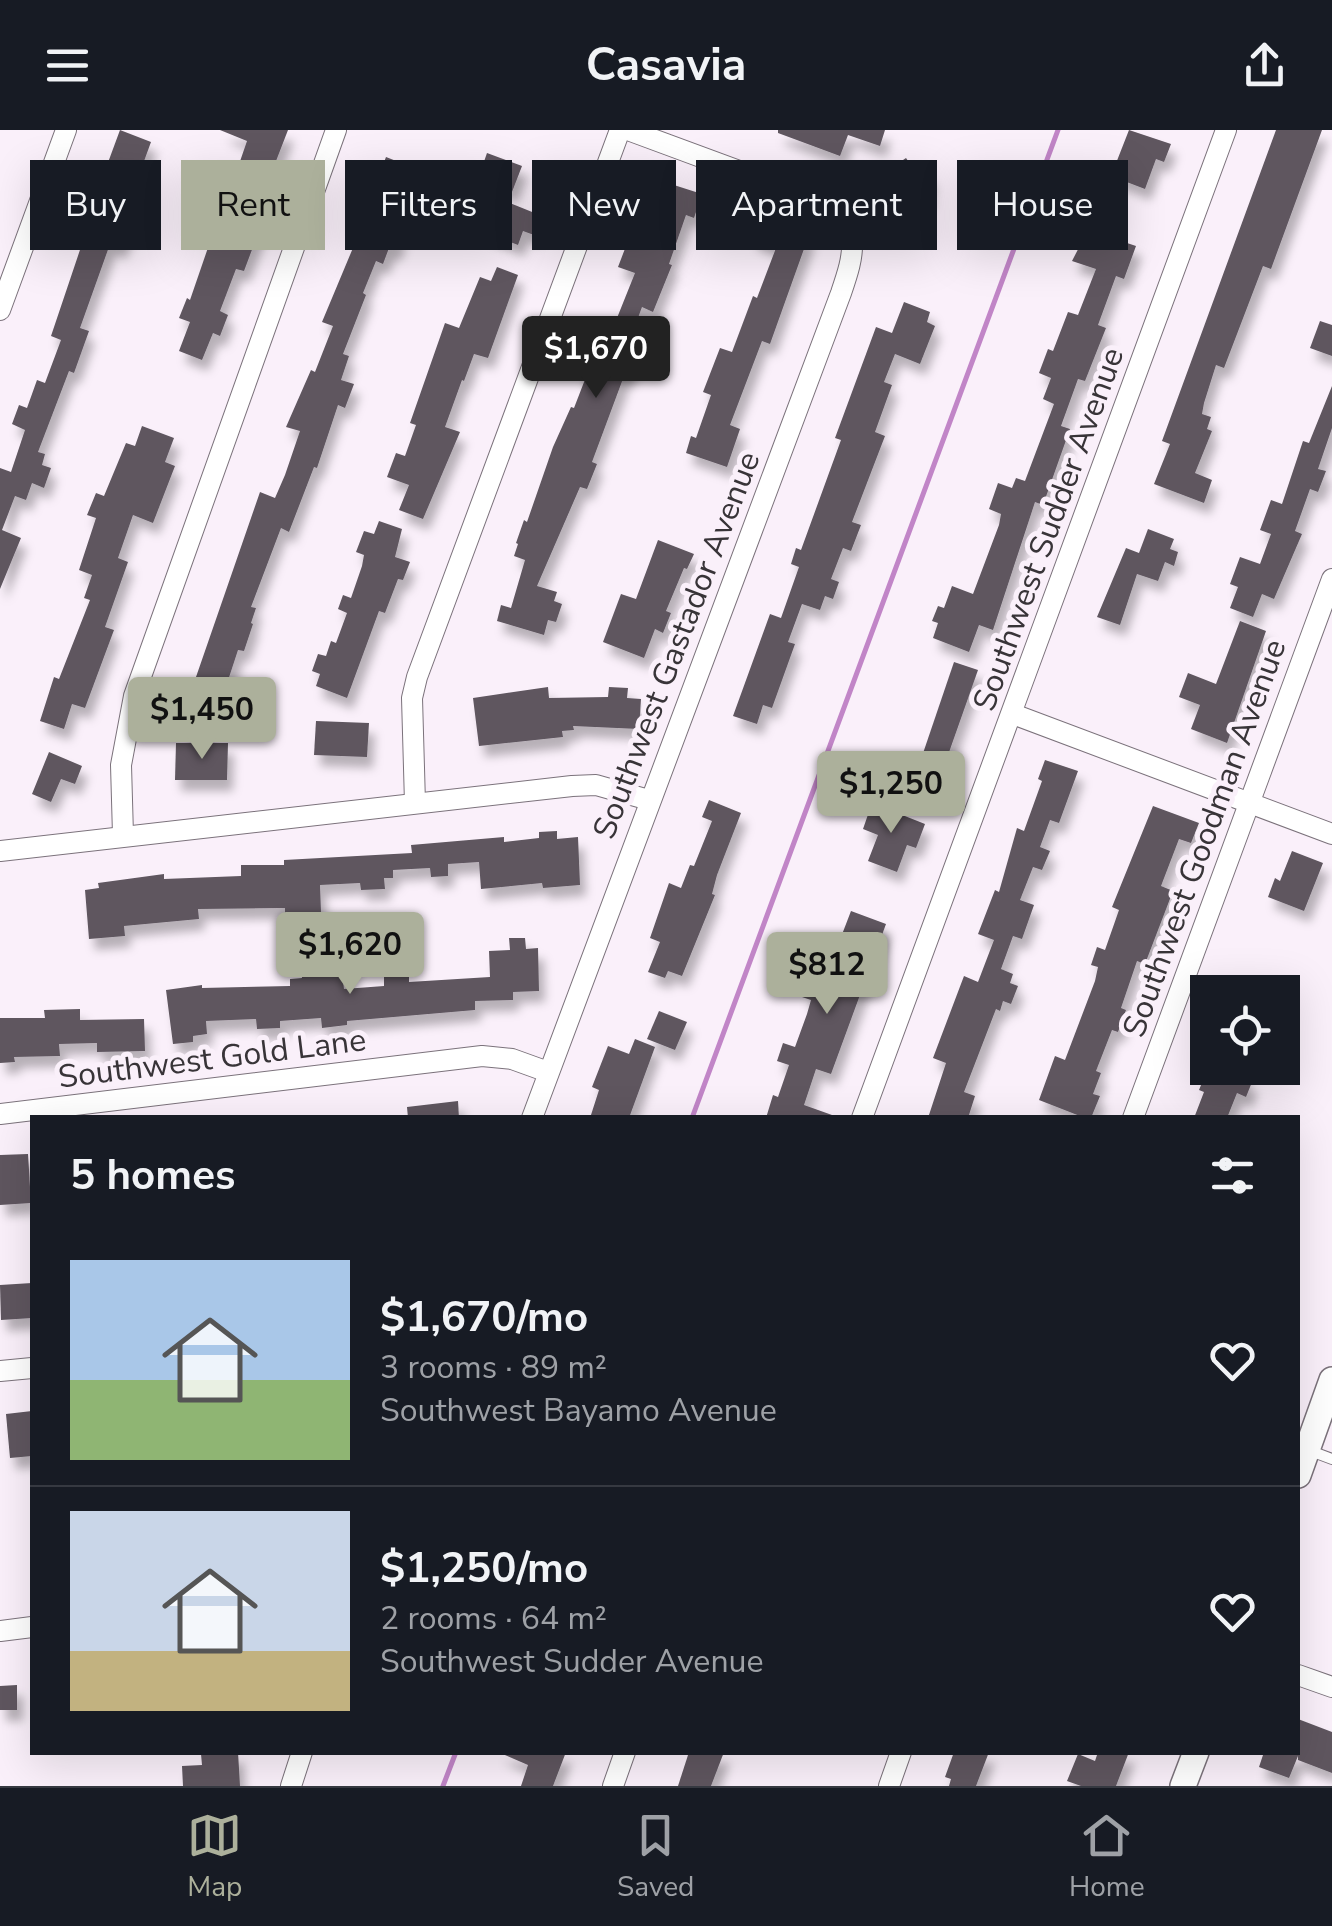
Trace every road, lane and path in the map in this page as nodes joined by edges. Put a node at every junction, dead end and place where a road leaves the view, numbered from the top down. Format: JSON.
{"nodes":[{"id":1,"x":66,"y":130,"type":"edge"},
{"id":2,"x":336,"y":130,"type":"edge"},
{"id":3,"x":620,"y":130,"type":"edge"},
{"id":4,"x":628,"y":130,"type":"edge"},
{"id":5,"x":1226,"y":130,"type":"edge"},
{"id":6,"x":0,"y":310,"type":"edge"},
{"id":7,"x":1332,"y":579,"type":"edge"},
{"id":8,"x":1012,"y":714,"type":"junction"},
{"id":9,"x":650,"y":800,"type":"junction"},
{"id":10,"x":1247,"y":803,"type":"junction"},
{"id":11,"x":415,"y":804,"type":"junction"},
{"id":12,"x":1332,"y":834,"type":"edge"},
{"id":13,"x":124,"y":835,"type":"junction"},
{"id":14,"x":0,"y":851,"type":"edge"},
{"id":15,"x":548,"y":1072,"type":"junction"},
{"id":16,"x":0,"y":1114,"type":"edge"},
{"id":17,"x":533,"y":1115,"type":"edge"},
{"id":18,"x":863,"y":1115,"type":"edge"},
{"id":19,"x":1134,"y":1115,"type":"edge"},
{"id":20,"x":30,"y":1368,"type":"edge"},
{"id":21,"x":0,"y":1372,"type":"edge"},
{"id":22,"x":1332,"y":1380,"type":"edge"},
{"id":23,"x":1307,"y":1450,"type":"junction"},
{"id":24,"x":1332,"y":1459,"type":"edge"},
{"id":25,"x":1300,"y":1469,"type":"edge"},
{"id":26,"x":30,"y":1627,"type":"edge"},
{"id":27,"x":0,"y":1631,"type":"edge"},
{"id":28,"x":1300,"y":1676,"type":"edge"},
{"id":29,"x":1332,"y":1688,"type":"edge"},
{"id":30,"x":301,"y":1755,"type":"edge"},
{"id":31,"x":625,"y":1755,"type":"edge"},
{"id":32,"x":901,"y":1755,"type":"edge"},
{"id":33,"x":1195,"y":1755,"type":"edge"},
{"id":34,"x":290,"y":1786,"type":"edge"},
{"id":35,"x":613,"y":1786,"type":"edge"},
{"id":36,"x":889,"y":1786,"type":"edge"},
{"id":37,"x":1183,"y":1786,"type":"edge"}],
"edges":[{"from":1,"to":6,"type":"street"},
{"from":2,"to":13,"type":"street"},
{"from":3,"to":11,"type":"street"},
{"from":4,"to":9,"type":"street","name":"Southwest Gastador Avenue"},
{"from":5,"to":8,"type":"street","name":"Southwest Sudder Avenue"},
{"from":7,"to":10,"type":"street","name":"Southwest Goodman Avenue"},
{"from":8,"to":10,"type":"street"},
{"from":8,"to":18,"type":"street","name":"Southwest Sudder Avenue"},
{"from":9,"to":11,"type":"street"},
{"from":9,"to":15,"type":"street","name":"Southwest Gastador Avenue"},
{"from":10,"to":12,"type":"street"},
{"from":10,"to":19,"type":"street","name":"Southwest Goodman Avenue"},
{"from":11,"to":13,"type":"street"},
{"from":13,"to":14,"type":"street"},
{"from":15,"to":16,"type":"street","name":"Southwest Gold Lane"},
{"from":15,"to":17,"type":"street","name":"Southwest Gastador Avenue"},
{"from":20,"to":21,"type":"street"},
{"from":22,"to":23,"type":"street"},
{"from":23,"to":24,"type":"lane"},
{"from":23,"to":25,"type":"street"},
{"from":26,"to":27,"type":"street"},
{"from":28,"to":29,"type":"street"},
{"from":30,"to":34,"type":"street"},
{"from":31,"to":35,"type":"street"},
{"from":32,"to":36,"type":"street"},
{"from":33,"to":37,"type":"street"}]}
